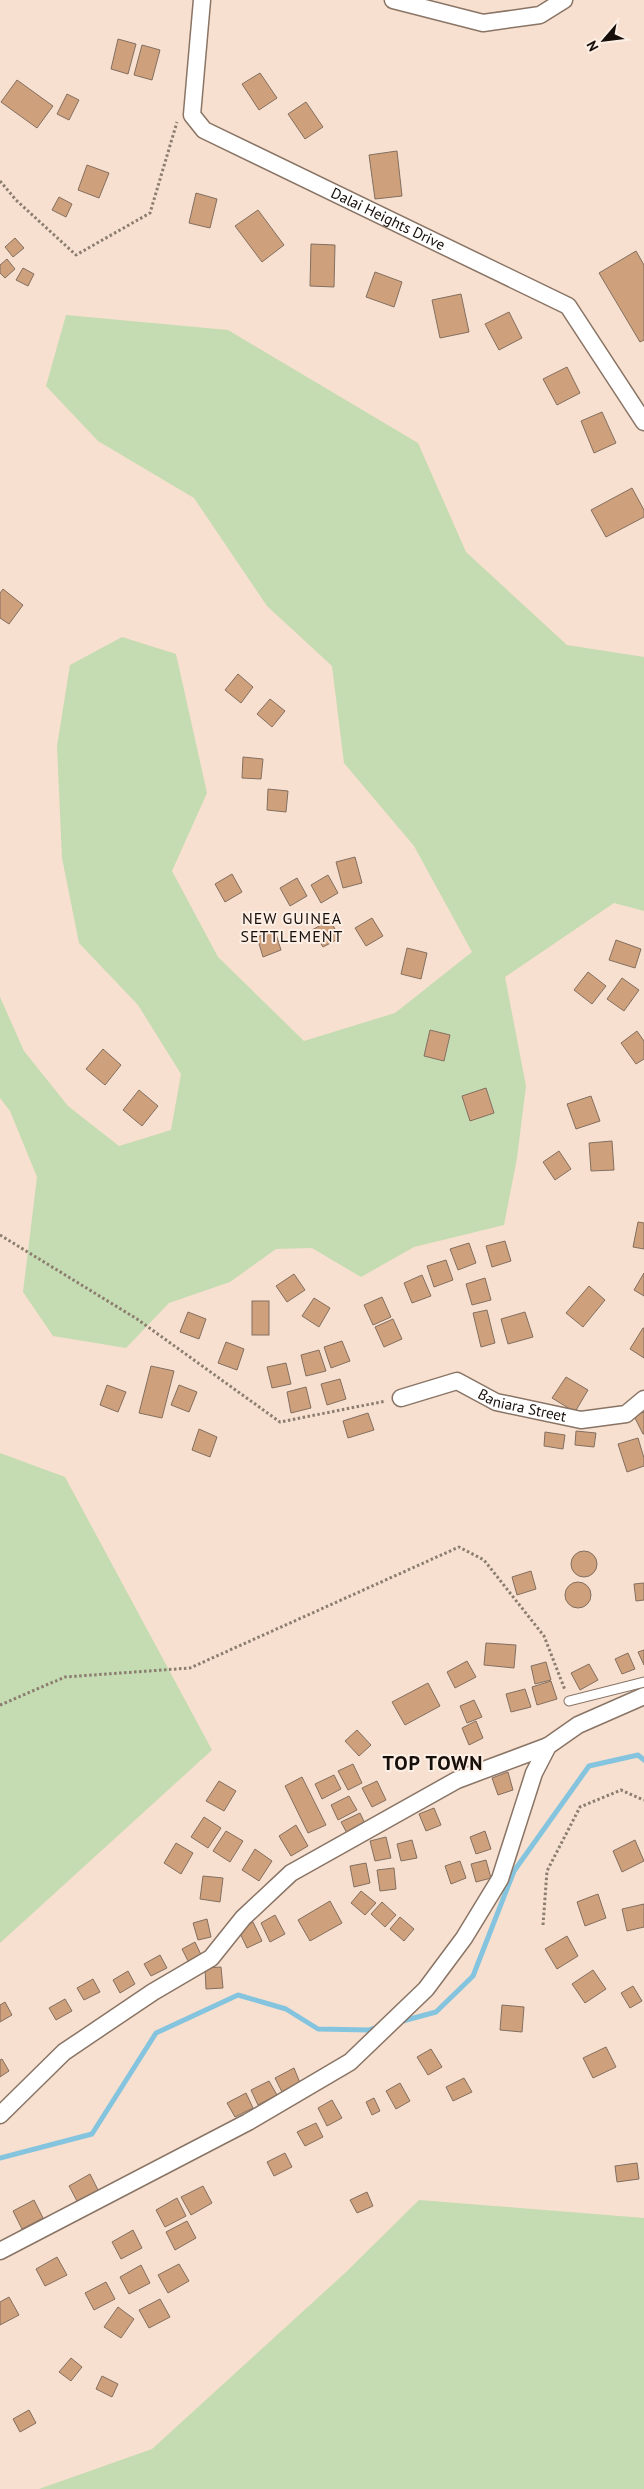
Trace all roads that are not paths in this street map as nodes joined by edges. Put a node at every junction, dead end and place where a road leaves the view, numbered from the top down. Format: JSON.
{"nodes":[{"id":1,"x":202,"y":0,"type":"edge"},
{"id":2,"x":393,"y":0,"type":"edge"},
{"id":3,"x":564,"y":0,"type":"edge"},
{"id":4,"x":644,"y":422,"type":"edge"},
{"id":5,"x":401,"y":1398,"type":"road end"},
{"id":6,"x":644,"y":1399,"type":"edge"},
{"id":7,"x":644,"y":1682,"type":"edge"},
{"id":8,"x":644,"y":1696,"type":"edge"},
{"id":9,"x":569,"y":1701,"type":"road end"},
{"id":10,"x":548,"y":1746,"type":"junction"},
{"id":11,"x":0,"y":2115,"type":"edge"},
{"id":12,"x":0,"y":2251,"type":"edge"}],
"edges":[{"from":1,"to":4,"type":"street","name":"Dalai Heights Drive"},
{"from":2,"to":3,"type":"street"},
{"from":5,"to":6,"type":"street","name":"Baniara Street"},
{"from":7,"to":9,"type":"lane"},
{"from":8,"to":10,"type":"street"},
{"from":10,"to":11,"type":"street"},
{"from":10,"to":12,"type":"street"}]}
